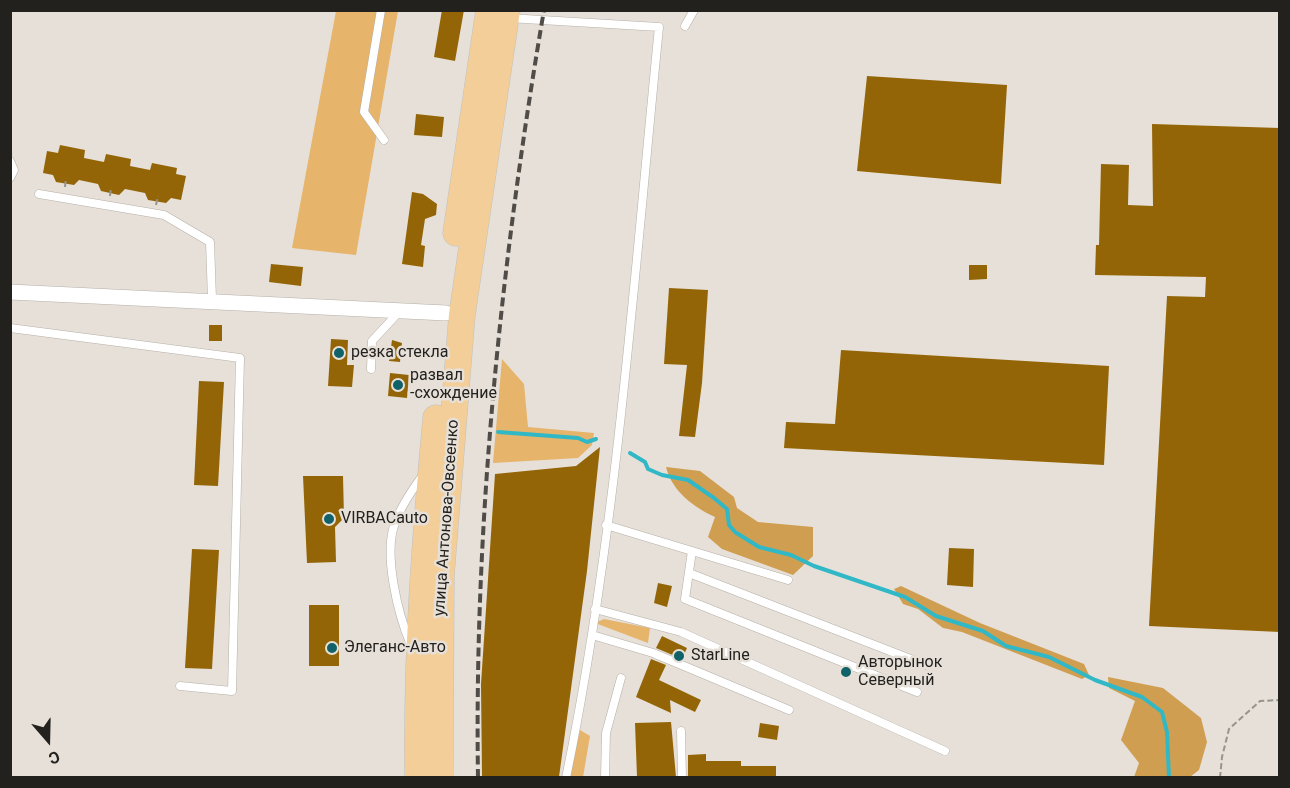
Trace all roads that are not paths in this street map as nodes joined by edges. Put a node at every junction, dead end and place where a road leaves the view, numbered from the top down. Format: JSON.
{"nodes":[{"id":1,"x":381,"y":10,"type":"edge"},
{"id":2,"x":694,"y":10,"type":"edge"},
{"id":3,"x":498,"y":14,"type":"edge"},
{"id":4,"x":685,"y":26,"type":"dead end"},
{"id":5,"x":384,"y":140,"type":"dead end"},
{"id":6,"x":10,"y":161,"type":"edge"},
{"id":7,"x":10,"y":178,"type":"edge"},
{"id":8,"x":39,"y":194,"type":"dead end"},
{"id":9,"x":10,"y":292,"type":"edge"},
{"id":10,"x":212,"y":299,"type":"junction"},
{"id":11,"x":400,"y":311,"type":"junction"},
{"id":12,"x":446,"y":313,"type":"junction"},
{"id":13,"x":10,"y":328,"type":"edge"},
{"id":14,"x":371,"y":369,"type":"dead end"},
{"id":15,"x":606,"y":525,"type":"junction"},
{"id":16,"x":692,"y":551,"type":"junction"},
{"id":17,"x":689,"y":573,"type":"junction"},
{"id":18,"x":788,"y":580,"type":"dead end"},
{"id":19,"x":595,"y":609,"type":"junction"},
{"id":20,"x":592,"y":635,"type":"junction"},
{"id":21,"x":926,"y":665,"type":"dead end"},
{"id":22,"x":621,"y":678,"type":"dead end"},
{"id":23,"x":180,"y":686,"type":"dead end"},
{"id":24,"x":917,"y":692,"type":"dead end"},
{"id":25,"x":789,"y":710,"type":"dead end"},
{"id":26,"x":681,"y":731,"type":"dead end"},
{"id":27,"x":945,"y":751,"type":"dead end"},
{"id":28,"x":418,"y":777,"type":"edge"},
{"id":29,"x":440,"y":777,"type":"edge"},
{"id":30,"x":566,"y":777,"type":"edge"},
{"id":31,"x":605,"y":777,"type":"edge"},
{"id":32,"x":682,"y":777,"type":"edge"}],
"edges":[{"from":1,"to":5,"type":"lane"},
{"from":2,"to":4,"type":"lane"},
{"from":3,"to":12,"type":"highway","name":"улица Антонова-Овсеенко"},
{"from":3,"to":15,"type":"lane"},
{"from":3,"to":29,"type":"highway","name":"улица Антонова-Овсеенко"},
{"from":6,"to":7,"type":"lane"},
{"from":8,"to":10,"type":"lane"},
{"from":9,"to":10,"type":"street"},
{"from":10,"to":11,"type":"street"},
{"from":11,"to":12,"type":"street"},
{"from":11,"to":14,"type":"lane"},
{"from":12,"to":28,"type":"highway","name":"улица Антонова-Овсеенко"},
{"from":13,"to":23,"type":"lane"},
{"from":15,"to":16,"type":"lane"},
{"from":15,"to":19,"type":"lane"},
{"from":16,"to":17,"type":"lane"},
{"from":16,"to":18,"type":"lane"},
{"from":17,"to":21,"type":"lane"},
{"from":17,"to":24,"type":"lane"},
{"from":19,"to":20,"type":"lane"},
{"from":19,"to":27,"type":"lane"},
{"from":20,"to":25,"type":"lane"},
{"from":20,"to":30,"type":"lane"},
{"from":22,"to":31,"type":"lane"},
{"from":26,"to":32,"type":"lane"}]}
